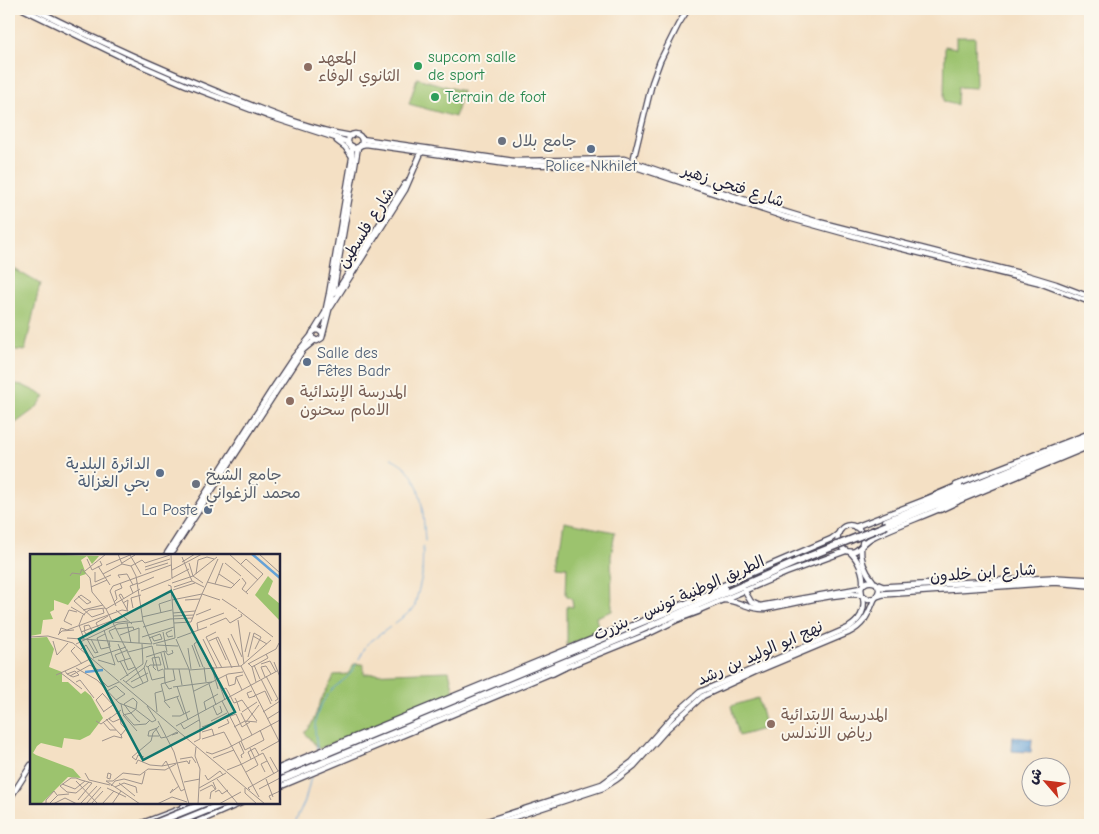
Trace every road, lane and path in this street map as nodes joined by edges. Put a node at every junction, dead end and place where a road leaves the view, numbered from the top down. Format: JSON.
{"nodes":[{"id":1,"x":23,"y":9,"type":"edge"},
{"id":2,"x":34,"y":9,"type":"edge"},
{"id":3,"x":688,"y":9,"type":"edge"},
{"id":4,"x":84,"y":36,"type":"junction"},
{"id":5,"x":329,"y":136,"type":"junction"},
{"id":6,"x":351,"y":136,"type":"junction"},
{"id":7,"x":360,"y":144,"type":"junction"},
{"id":8,"x":351,"y":145,"type":"junction"},
{"id":9,"x":419,"y":155,"type":"junction"},
{"id":10,"x":352,"y":156,"type":"junction"},
{"id":11,"x":632,"y":163,"type":"junction"},
{"id":12,"x":331,"y":294,"type":"junction"},
{"id":13,"x":1090,"y":297,"type":"edge"},
{"id":14,"x":1090,"y":302,"type":"edge"},
{"id":15,"x":329,"y":311,"type":"junction"},
{"id":16,"x":322,"y":333,"type":"junction"},
{"id":17,"x":313,"y":336,"type":"junction"},
{"id":18,"x":1090,"y":432,"type":"edge"},
{"id":19,"x":1090,"y":437,"type":"edge"},
{"id":20,"x":1090,"y":442,"type":"edge"},
{"id":21,"x":1090,"y":446,"type":"edge"},
{"id":22,"x":1044,"y":461,"type":"junction"},
{"id":23,"x":1024,"y":464,"type":"junction"},
{"id":24,"x":926,"y":500,"type":"junction"},
{"id":25,"x":940,"y":509,"type":"junction"},
{"id":26,"x":886,"y":523,"type":"junction"},
{"id":27,"x":855,"y":527,"type":"junction"},
{"id":28,"x":838,"y":534,"type":"junction"},
{"id":29,"x":861,"y":545,"type":"junction"},
{"id":30,"x":848,"y":551,"type":"junction"},
{"id":31,"x":169,"y":554,"type":"edge"},
{"id":32,"x":809,"y":554,"type":"junction"},
{"id":33,"x":1090,"y":580,"type":"edge"},
{"id":34,"x":875,"y":583,"type":"junction"},
{"id":35,"x":1090,"y":585,"type":"edge"},
{"id":36,"x":862,"y":586,"type":"junction"},
{"id":37,"x":744,"y":590,"type":"junction"},
{"id":38,"x":862,"y":596,"type":"junction"},
{"id":39,"x":876,"y":597,"type":"junction"},
{"id":40,"x":721,"y":600,"type":"junction"},
{"id":41,"x":698,"y":611,"type":"junction"},
{"id":42,"x":658,"y":613,"type":"junction"},
{"id":43,"x":629,"y":636,"type":"junction"},
{"id":44,"x":576,"y":650,"type":"junction"},
{"id":45,"x":547,"y":662,"type":"junction"},
{"id":46,"x":552,"y":673,"type":"junction"},
{"id":47,"x":474,"y":688,"type":"junction"},
{"id":48,"x":280,"y":768,"type":"edge"},
{"id":49,"x":30,"y":769,"type":"edge"},
{"id":50,"x":30,"y":769,"type":"edge"},
{"id":51,"x":280,"y":773,"type":"edge"},
{"id":52,"x":280,"y":781,"type":"edge"},
{"id":53,"x":280,"y":787,"type":"edge"},
{"id":54,"x":9,"y":801,"type":"edge"},
{"id":55,"x":186,"y":804,"type":"edge"},
{"id":56,"x":196,"y":804,"type":"edge"},
{"id":57,"x":202,"y":804,"type":"edge"},
{"id":58,"x":223,"y":804,"type":"edge"},
{"id":59,"x":239,"y":804,"type":"edge"},
{"id":60,"x":182,"y":808,"type":"junction"},
{"id":61,"x":199,"y":823,"type":"edge"},
{"id":62,"x":137,"y":825,"type":"edge"},
{"id":63,"x":150,"y":825,"type":"edge"},
{"id":64,"x":171,"y":825,"type":"edge"},
{"id":65,"x":188,"y":825,"type":"edge"},
{"id":66,"x":194,"y":825,"type":"edge"},
{"id":67,"x":475,"y":825,"type":"edge"},
{"id":68,"x":490,"y":825,"type":"edge"}],
"edges":[{"from":1,"to":4,"type":"street"},
{"from":2,"to":4,"type":"street"},
{"from":3,"to":11,"type":"street"},
{"from":4,"to":5,"type":"street"},
{"from":4,"to":6,"type":"street"},
{"from":5,"to":8,"type":"street"},
{"from":5,"to":10,"type":"street"},
{"from":6,"to":7,"type":"street"},
{"from":6,"to":8,"type":"street"},
{"from":7,"to":8,"type":"street"},
{"from":7,"to":9,"type":"street","name":"شارع فتحي زهير"},
{"from":7,"to":11,"type":"street","name":"شارع فتحي زهير"},
{"from":7,"to":12,"type":"street"},
{"from":8,"to":10,"type":"street"},
{"from":9,"to":11,"type":"street","name":"شارع فتحي زهير"},
{"from":9,"to":12,"type":"street","name":"شارع فلسطين"},
{"from":9,"to":15,"type":"street","name":"شارع فلسطين"},
{"from":10,"to":12,"type":"street"},
{"from":11,"to":13,"type":"street","name":"شارع فتحي زهير"},
{"from":11,"to":14,"type":"street","name":"شارع فتحي زهير"},
{"from":12,"to":15,"type":"street"},
{"from":12,"to":17,"type":"street"},
{"from":15,"to":16,"type":"street"},
{"from":16,"to":17,"type":"street"},
{"from":16,"to":17,"type":"street"},
{"from":17,"to":31,"type":"street"},
{"from":18,"to":24,"type":"street"},
{"from":19,"to":23,"type":"highway","name":"الطريق الوطنية تونس - بنزرت"},
{"from":20,"to":22,"type":"highway","name":"الطريق الوطنية تونس - بنزرت"},
{"from":21,"to":25,"type":"street"},
{"from":22,"to":25,"type":"highway"},
{"from":22,"to":26,"type":"highway","name":"الطريق الوطنية تونس - بنزرت"},
{"from":23,"to":24,"type":"highway"},
{"from":23,"to":26,"type":"highway","name":"الطريق الوطنية تونس - بنزرت"},
{"from":24,"to":27,"type":"street"},
{"from":25,"to":29,"type":"street"},
{"from":26,"to":32,"type":"highway","name":"الطريق الوطنية تونس - بنزرت"},
{"from":27,"to":28,"type":"street"},
{"from":27,"to":29,"type":"street"},
{"from":28,"to":30,"type":"street"},
{"from":28,"to":42,"type":"street"},
{"from":29,"to":30,"type":"street"},
{"from":29,"to":34,"type":"street"},
{"from":30,"to":36,"type":"street"},
{"from":30,"to":37,"type":"street"},
{"from":32,"to":43,"type":"highway","name":"الطريق الوطنية تونس - بنزرت"},
{"from":32,"to":44,"type":"highway","name":"الطريق الوطنية تونس - بنزرت"},
{"from":33,"to":34,"type":"highway","name":"شارع ابن خلدون"},
{"from":34,"to":36,"type":"street"},
{"from":34,"to":39,"type":"street"},
{"from":35,"to":39,"type":"highway","name":"شارع ابن خلدون"},
{"from":36,"to":37,"type":"street"},
{"from":36,"to":38,"type":"street"},
{"from":37,"to":40,"type":"street"},
{"from":38,"to":39,"type":"street"},
{"from":38,"to":40,"type":"street"},
{"from":38,"to":67,"type":"street","name":"نهج ابو الوليد بن رشد"},
{"from":39,"to":68,"type":"street","name":"نهج ابو الوليد بن رشد"},
{"from":40,"to":41,"type":"street"},
{"from":41,"to":43,"type":"highway"},
{"from":41,"to":46,"type":"street"},
{"from":42,"to":44,"type":"highway"},
{"from":42,"to":47,"type":"street"},
{"from":43,"to":46,"type":"highway"},
{"from":43,"to":52,"type":"highway","name":"الطريق الوطنية تونس - بنزرت"},
{"from":44,"to":45,"type":"highway","name":"الطريق الوطنية تونس - بنزرت"},
{"from":45,"to":47,"type":"highway"},
{"from":45,"to":51,"type":"highway","name":"الطريق الوطنية تونس - بنزرت"},
{"from":46,"to":53,"type":"street"},
{"from":47,"to":48,"type":"street"},
{"from":49,"to":54,"type":"street"},
{"from":50,"to":54,"type":"street"},
{"from":55,"to":60,"type":"street"},
{"from":56,"to":61,"type":"street"},
{"from":57,"to":63,"type":"highway","bridge":true},
{"from":58,"to":64,"type":"highway","bridge":true},
{"from":59,"to":61,"type":"street"},
{"from":60,"to":62,"type":"street"},
{"from":60,"to":65,"type":"street"},
{"from":61,"to":66,"type":"street"}]}
